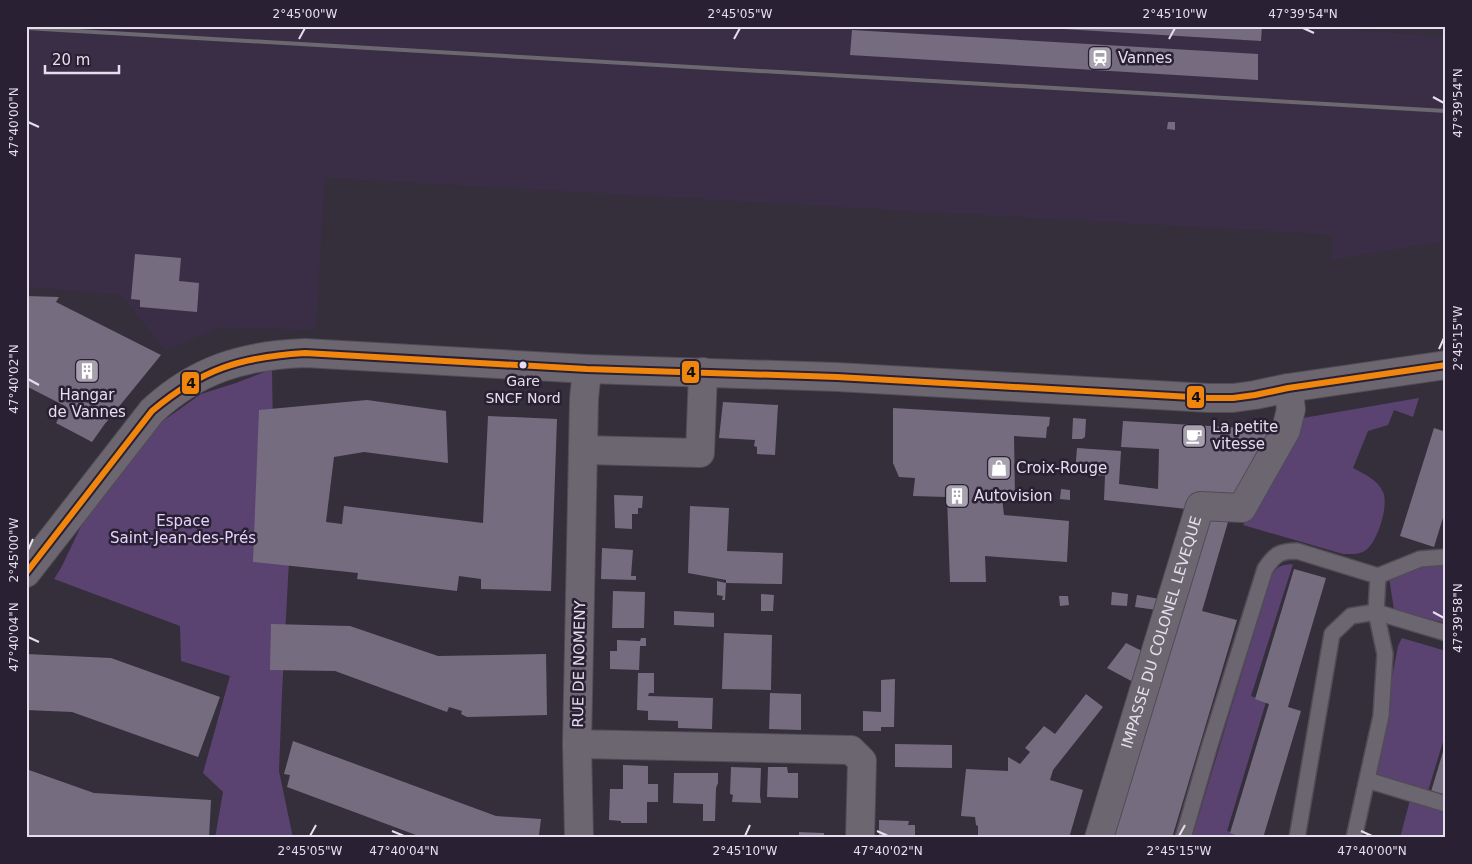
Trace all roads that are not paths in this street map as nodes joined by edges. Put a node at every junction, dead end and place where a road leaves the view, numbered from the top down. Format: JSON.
{"nodes":[{"id":1,"x":1446,"y":365,"type":"edge"},
{"id":2,"x":587,"y":369,"type":"junction"},
{"id":3,"x":703,"y":372,"type":"junction"},
{"id":4,"x":1288,"y":388,"type":"junction"},
{"id":5,"x":584,"y":450,"type":"junction"},
{"id":6,"x":1446,"y":557,"type":"edge"},
{"id":7,"x":26,"y":573,"type":"edge"},
{"id":8,"x":1378,"y":576,"type":"junction"},
{"id":9,"x":1376,"y":612,"type":"junction"},
{"id":10,"x":1446,"y":633,"type":"edge"},
{"id":11,"x":577,"y":744,"type":"junction"},
{"id":12,"x":1367,"y":780,"type":"junction"},
{"id":13,"x":1446,"y":804,"type":"edge"},
{"id":14,"x":579,"y":838,"type":"edge"},
{"id":15,"x":860,"y":838,"type":"edge"},
{"id":16,"x":1099,"y":838,"type":"edge"},
{"id":17,"x":1183,"y":838,"type":"edge"},
{"id":18,"x":1297,"y":838,"type":"edge"},
{"id":19,"x":1354,"y":838,"type":"edge"}],
"edges":[{"from":1,"to":4,"type":"street"},
{"from":2,"to":3,"type":"street"},
{"from":2,"to":5,"type":"street","name":"RUE DE NOMENY"},
{"from":2,"to":7,"type":"street"},
{"from":3,"to":4,"type":"street"},
{"from":3,"to":5,"type":"street"},
{"from":4,"to":16,"type":"street","name":"IMPASSE DU COLONEL LEVEQUE"},
{"from":5,"to":11,"type":"street","name":"RUE DE NOMENY"},
{"from":6,"to":8,"type":"lane"},
{"from":8,"to":9,"type":"lane"},
{"from":8,"to":17,"type":"lane"},
{"from":9,"to":10,"type":"lane"},
{"from":9,"to":12,"type":"lane"},
{"from":9,"to":18,"type":"lane"},
{"from":11,"to":14,"type":"street"},
{"from":11,"to":15,"type":"street","name":"RUE DE NOMENY"},
{"from":12,"to":13,"type":"lane"},
{"from":12,"to":19,"type":"lane"}]}
